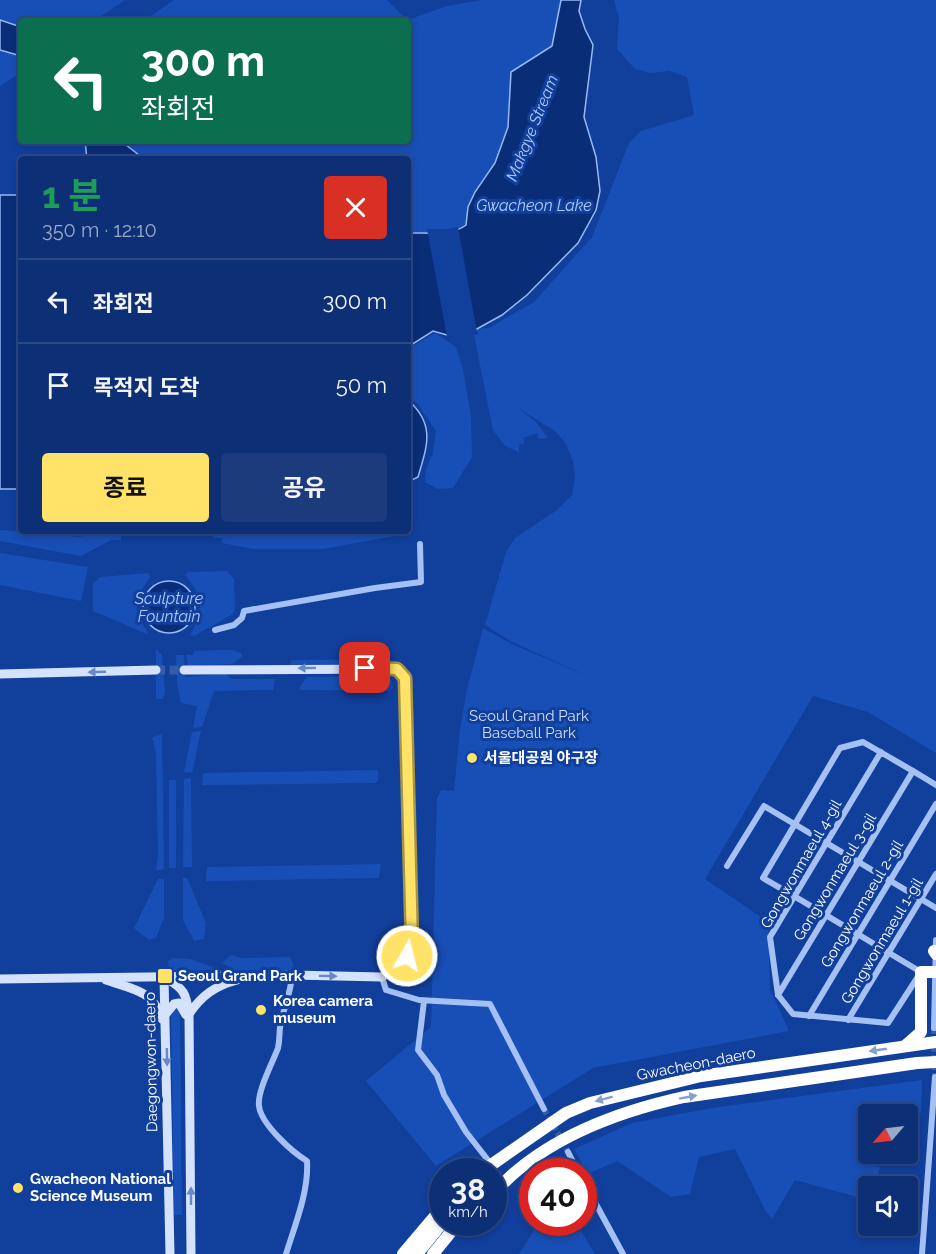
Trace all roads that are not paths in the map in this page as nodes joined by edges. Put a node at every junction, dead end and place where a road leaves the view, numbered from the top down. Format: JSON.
{"nodes":[{"id":1,"x":420,"y":544,"type":"dead end"},
{"id":2,"x":215,"y":630,"type":"dead end"},
{"id":3,"x":156,"y":670,"type":"tunnel mouth"},
{"id":4,"x":184,"y":670,"type":"tunnel mouth"},
{"id":5,"x":0,"y":674,"type":"edge"},
{"id":6,"x":881,"y":752,"type":"junction"},
{"id":7,"x":913,"y":771,"type":"junction"},
{"id":8,"x":936,"y":785,"type":"edge"},
{"id":9,"x":936,"y":804,"type":"edge"},
{"id":10,"x":795,"y":824,"type":"junction"},
{"id":11,"x":826,"y":843,"type":"junction"},
{"id":12,"x":858,"y":861,"type":"junction"},
{"id":13,"x":728,"y":866,"type":"dead end"},
{"id":14,"x":936,"y":874,"type":"edge"},
{"id":15,"x":890,"y":881,"type":"junction"},
{"id":16,"x":795,"y":896,"type":"junction"},
{"id":17,"x":921,"y":899,"type":"junction"},
{"id":18,"x":936,"y":908,"type":"edge"},
{"id":19,"x":825,"y":915,"type":"junction"},
{"id":20,"x":857,"y":934,"type":"junction"},
{"id":21,"x":935,"y":948,"type":"edge"},
{"id":22,"x":889,"y":953,"type":"junction"},
{"id":23,"x":921,"y":972,"type":"junction"},
{"id":24,"x":934,"y":972,"type":"junction"},
{"id":25,"x":292,"y":975,"type":"junction"},
{"id":26,"x":253,"y":976,"type":"junction"},
{"id":27,"x":382,"y":976,"type":"junction"},
{"id":28,"x":164,"y":977,"type":"junction"},
{"id":29,"x":101,"y":978,"type":"junction"},
{"id":30,"x":0,"y":979,"type":"edge"},
{"id":31,"x":778,"y":995,"type":"junction"},
{"id":32,"x":424,"y":1001,"type":"junction"},
{"id":33,"x":189,"y":1014,"type":"junction"},
{"id":34,"x":164,"y":1015,"type":"junction"},
{"id":35,"x":809,"y":1016,"type":"junction"},
{"id":36,"x":848,"y":1020,"type":"junction"},
{"id":37,"x":190,"y":1026,"type":"junction"},
{"id":38,"x":934,"y":1028,"type":"dead end"},
{"id":39,"x":166,"y":1037,"type":"junction"},
{"id":40,"x":936,"y":1042,"type":"edge"},
{"id":41,"x":905,"y":1046,"type":"junction"},
{"id":42,"x":936,"y":1062,"type":"edge"},
{"id":43,"x":935,"y":1077,"type":"edge"},
{"id":44,"x":544,"y":1109,"type":"tunnel mouth"},
{"id":45,"x":568,"y":1152,"type":"tunnel mouth"},
{"id":46,"x":480,"y":1158,"type":"edge"},
{"id":47,"x":501,"y":1158,"type":"edge"},
{"id":48,"x":571,"y":1158,"type":"edge"},
{"id":49,"x":507,"y":1178,"type":"edge"},
{"id":50,"x":597,"y":1206,"type":"edge"},
{"id":51,"x":429,"y":1223,"type":"edge"},
{"id":52,"x":432,"y":1236,"type":"edge"},
{"id":53,"x":448,"y":1236,"type":"edge"},
{"id":54,"x":457,"y":1236,"type":"edge"},
{"id":55,"x":170,"y":1254,"type":"edge"},
{"id":56,"x":191,"y":1254,"type":"edge"},
{"id":57,"x":286,"y":1254,"type":"edge"},
{"id":58,"x":403,"y":1254,"type":"edge"},
{"id":59,"x":417,"y":1254,"type":"edge"},
{"id":60,"x":433,"y":1254,"type":"edge"},
{"id":61,"x":444,"y":1254,"type":"edge"},
{"id":62,"x":623,"y":1254,"type":"edge"},
{"id":63,"x":922,"y":1254,"type":"edge"}],
"edges":[{"from":1,"to":2,"type":"street"},
{"from":3,"to":5,"type":"street","one_way":true},
{"from":27,"to":4,"type":"street","one_way":true},
{"from":6,"to":7,"type":"street"},
{"from":6,"to":10,"type":"street"},
{"from":6,"to":11,"type":"street","name":"Gongwonmaeul 4-gil"},
{"from":7,"to":8,"type":"street"},
{"from":7,"to":12,"type":"street","name":"Gongwonmaeul 3-gil"},
{"from":9,"to":15,"type":"street","name":"Gongwonmaeul 2-gil"},
{"from":10,"to":11,"type":"street"},
{"from":10,"to":13,"type":"street"},
{"from":10,"to":16,"type":"street"},
{"from":11,"to":12,"type":"street"},
{"from":11,"to":16,"type":"street","name":"Gongwonmaeul 4-gil"},
{"from":12,"to":15,"type":"street"},
{"from":12,"to":19,"type":"street","name":"Gongwonmaeul 3-gil"},
{"from":14,"to":17,"type":"street","name":"Gongwonmaeul 1-gil"},
{"from":15,"to":17,"type":"street"},
{"from":15,"to":20,"type":"street","name":"Gongwonmaeul 2-gil"},
{"from":16,"to":19,"type":"street"},
{"from":16,"to":31,"type":"street","name":"Gongwonmaeul 4-gil"},
{"from":17,"to":18,"type":"street"},
{"from":17,"to":22,"type":"street","name":"Gongwonmaeul 1-gil"},
{"from":19,"to":20,"type":"street"},
{"from":19,"to":31,"type":"street","name":"Gongwonmaeul 3-gil"},
{"from":20,"to":22,"type":"street"},
{"from":20,"to":35,"type":"street","name":"Gongwonmaeul 2-gil"},
{"from":21,"to":24,"type":"street"},
{"from":22,"to":23,"type":"street"},
{"from":22,"to":36,"type":"street","name":"Gongwonmaeul 1-gil"},
{"from":23,"to":24,"type":"highway"},
{"from":23,"to":36,"type":"street"},
{"from":23,"to":41,"type":"highway"},
{"from":24,"to":38,"type":"street"},
{"from":25,"to":26,"type":"street"},
{"from":25,"to":27,"type":"street","one_way":true},
{"from":25,"to":57,"type":"street"},
{"from":26,"to":28,"type":"street"},
{"from":26,"to":33,"type":"street"},
{"from":27,"to":32,"type":"street"},
{"from":28,"to":29,"type":"street"},
{"from":28,"to":33,"type":"street","name":"Daegongwon-daero"},
{"from":28,"to":34,"type":"street","name":"Daegongwon-daero"},
{"from":29,"to":30,"type":"street"},
{"from":29,"to":39,"type":"street"},
{"from":31,"to":35,"type":"street"},
{"from":32,"to":44,"type":"street"},
{"from":32,"to":46,"type":"street"},
{"from":33,"to":37,"type":"street","name":"Daegongwon-daero"},
{"from":34,"to":37,"type":"street"},
{"from":34,"to":39,"type":"street","name":"Daegongwon-daero"},
{"from":35,"to":36,"type":"street"},
{"from":56,"to":37,"type":"street","name":"Daegongwon-daero","one_way":true},
{"from":39,"to":55,"type":"street","name":"Daegongwon-daero","one_way":true},
{"from":40,"to":41,"type":"highway","name":"Gwacheon-daero"},
{"from":41,"to":47,"type":"highway","name":"Gwacheon-daero","one_way":true},
{"from":49,"to":42,"type":"highway","name":"Gwacheon-daero","one_way":true},
{"from":43,"to":63,"type":"street"},
{"from":45,"to":48,"type":"street"},
{"from":50,"to":62,"type":"street"},
{"from":51,"to":58,"type":"highway"},
{"from":52,"to":59,"type":"highway"},
{"from":53,"to":60,"type":"highway"},
{"from":54,"to":61,"type":"highway"}]}
